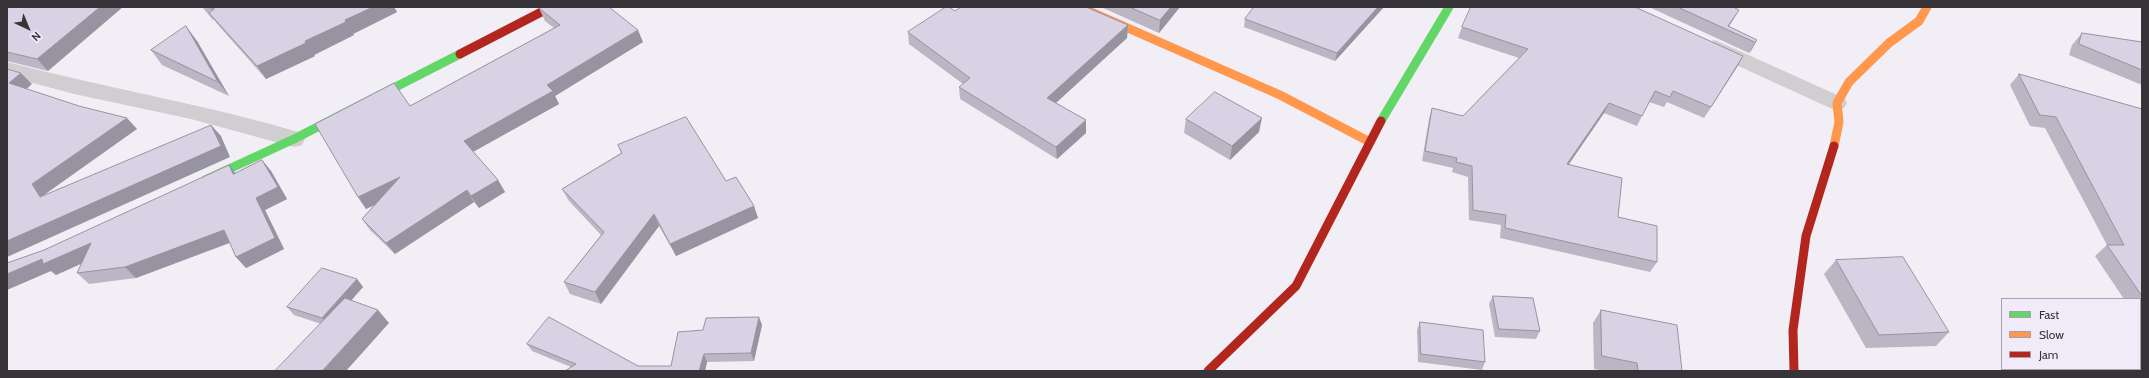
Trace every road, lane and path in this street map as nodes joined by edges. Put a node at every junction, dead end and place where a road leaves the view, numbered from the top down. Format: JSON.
{"nodes":[{"id":1,"x":551,"y":7,"type":"edge"},
{"id":2,"x":1080,"y":7,"type":"edge"},
{"id":3,"x":1449,"y":7,"type":"edge"},
{"id":4,"x":1927,"y":7,"type":"edge"},
{"id":5,"x":1696,"y":38,"type":"edge"},
{"id":6,"x":7,"y":69,"type":"edge"},
{"id":7,"x":1837,"y":102,"type":"junction"},
{"id":8,"x":294,"y":139,"type":"junction"},
{"id":9,"x":1370,"y":142,"type":"junction"},
{"id":10,"x":200,"y":183,"type":"edge"},
{"id":11,"x":1208,"y":371,"type":"edge"},
{"id":12,"x":1794,"y":371,"type":"edge"}],
"edges":[{"from":1,"to":8,"type":"street"},
{"from":2,"to":9,"type":"street"},
{"from":3,"to":9,"type":"street"},
{"from":4,"to":7,"type":"street"},
{"from":5,"to":7,"type":"street"},
{"from":6,"to":8,"type":"street"},
{"from":7,"to":12,"type":"street"},
{"from":8,"to":10,"type":"street"},
{"from":9,"to":11,"type":"street"}]}
